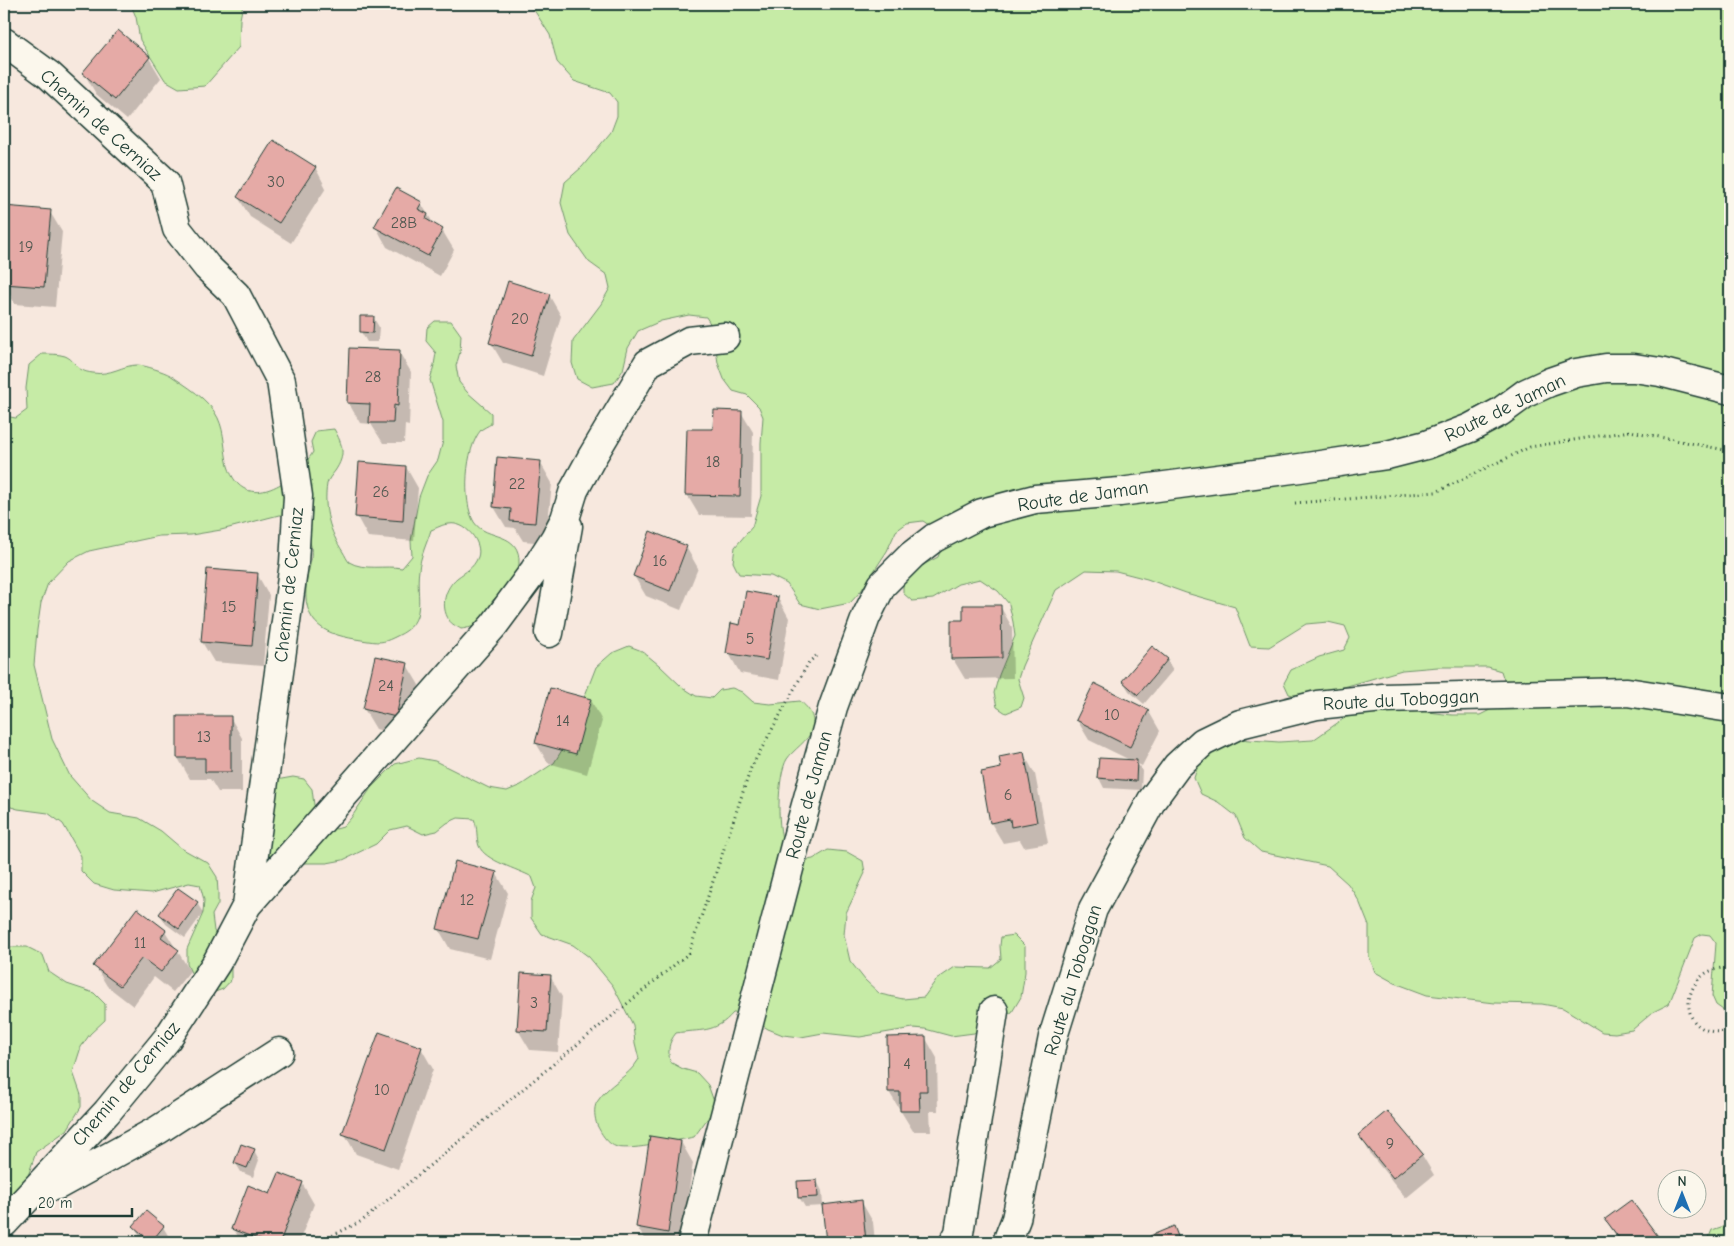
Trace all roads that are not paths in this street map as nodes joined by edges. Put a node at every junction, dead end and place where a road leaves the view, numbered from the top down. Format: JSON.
{"nodes":[{"id":1,"x":4,"y":42,"type":"edge"},
{"id":2,"x":725,"y":337,"type":"dead end"},
{"id":3,"x":1730,"y":390,"type":"edge"},
{"id":4,"x":565,"y":519,"type":"junction"},
{"id":5,"x":549,"y":633,"type":"dead end"},
{"id":6,"x":1730,"y":708,"type":"edge"},
{"id":7,"x":247,"y":905,"type":"junction"},
{"id":8,"x":994,"y":1011,"type":"dead end"},
{"id":9,"x":279,"y":1052,"type":"dead end"},
{"id":10,"x":35,"y":1189,"type":"junction"},
{"id":11,"x":4,"y":1223,"type":"edge"},
{"id":12,"x":692,"y":1242,"type":"edge"},
{"id":13,"x":954,"y":1242,"type":"edge"},
{"id":14,"x":1007,"y":1242,"type":"edge"}],
"edges":[{"from":1,"to":7,"type":"street","name":"Chemin de Cerniaz"},
{"from":2,"to":4,"type":"street","name":"Chemin de Cerniaz"},
{"from":3,"to":12,"type":"street","name":"Route de Jaman"},
{"from":4,"to":5,"type":"street"},
{"from":4,"to":7,"type":"street","name":"Chemin de Cerniaz"},
{"from":6,"to":14,"type":"street","name":"Route du Toboggan"},
{"from":7,"to":10,"type":"street","name":"Chemin de Cerniaz"},
{"from":8,"to":13,"type":"street"},
{"from":9,"to":10,"type":"street"},
{"from":10,"to":11,"type":"street","name":"Chemin de Cerniaz"}]}
